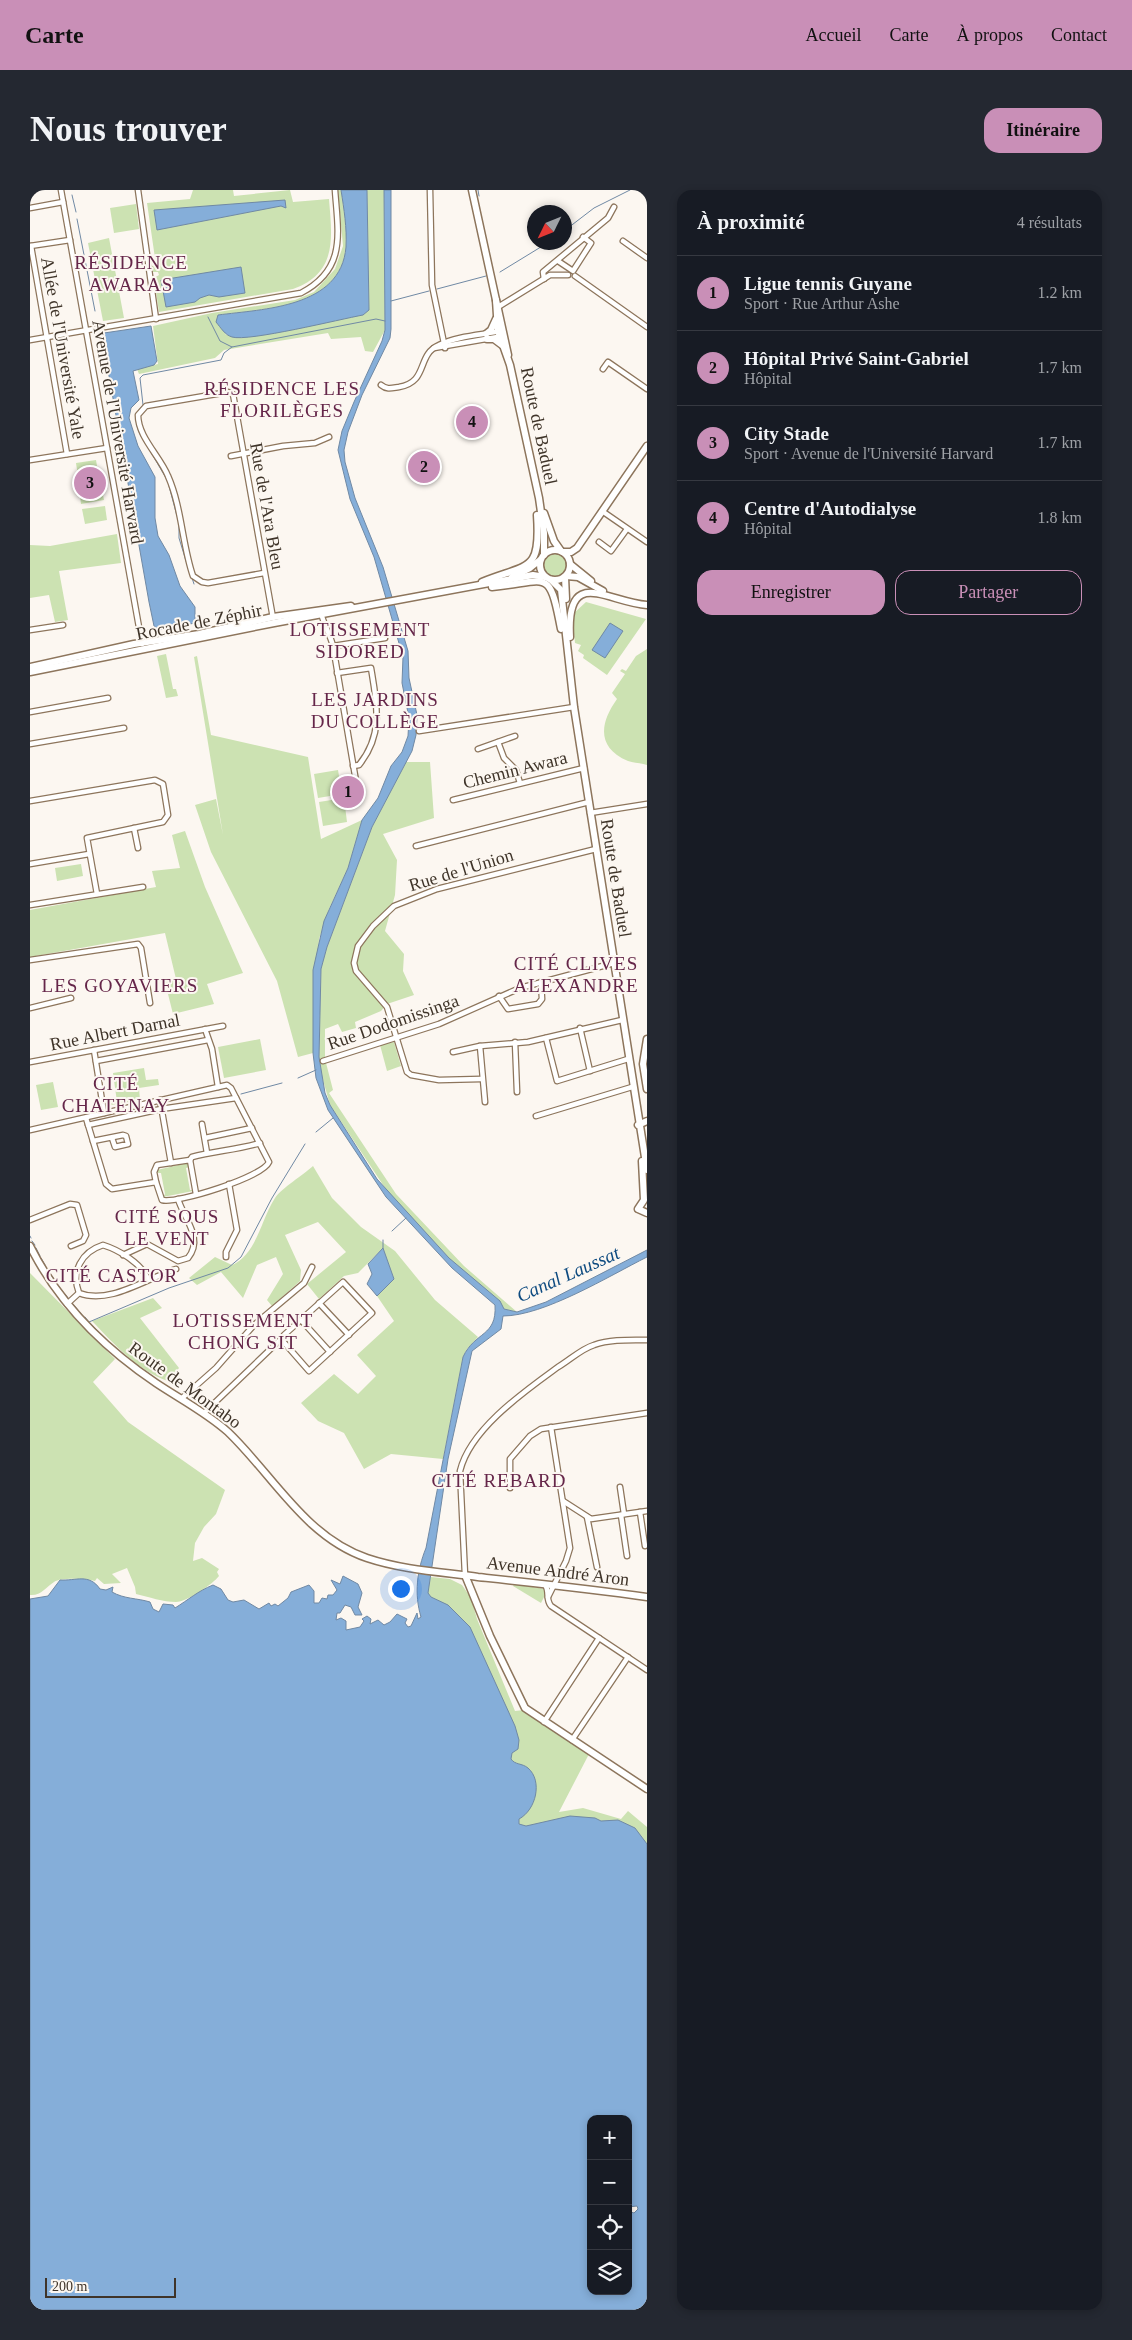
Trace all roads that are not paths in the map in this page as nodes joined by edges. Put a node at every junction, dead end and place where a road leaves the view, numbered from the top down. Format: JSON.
{"nodes":[{"id":1,"x":61,"y":190,"type":"edge"},
{"id":2,"x":138,"y":190,"type":"edge"},
{"id":3,"x":334,"y":190,"type":"edge"},
{"id":4,"x":430,"y":190,"type":"edge"},
{"id":5,"x":472,"y":190,"type":"edge"},
{"id":6,"x":63,"y":202,"type":"junction"},
{"id":7,"x":614,"y":207,"type":"dead end"},
{"id":8,"x":30,"y":208,"type":"edge"},
{"id":9,"x":583,"y":237,"type":"junction"},
{"id":10,"x":70,"y":240,"type":"junction"},
{"id":11,"x":623,"y":241,"type":"dead end"},
{"id":12,"x":31,"y":246,"type":"edge"},
{"id":13,"x":647,"y":258,"type":"edge"},
{"id":14,"x":558,"y":261,"type":"junction"},
{"id":15,"x":568,"y":275,"type":"dead end"},
{"id":16,"x":575,"y":276,"type":"dead end"},
{"id":17,"x":544,"y":279,"type":"junction"},
{"id":18,"x":497,"y":304,"type":"junction"},
{"id":19,"x":496,"y":315,"type":"junction"},
{"id":20,"x":156,"y":319,"type":"junction"},
{"id":21,"x":647,"y":327,"type":"edge"},
{"id":22,"x":86,"y":330,"type":"junction"},
{"id":23,"x":502,"y":333,"type":"junction"},
{"id":24,"x":487,"y":336,"type":"junction"},
{"id":25,"x":47,"y":337,"type":"junction"},
{"id":26,"x":30,"y":340,"type":"edge"},
{"id":27,"x":445,"y":345,"type":"junction"},
{"id":28,"x":502,"y":346,"type":"junction"},
{"id":29,"x":509,"y":361,"type":"junction"},
{"id":30,"x":603,"y":369,"type":"dead end"},
{"id":31,"x":381,"y":385,"type":"dead end"},
{"id":32,"x":647,"y":390,"type":"edge"},
{"id":33,"x":329,"y":436,"type":"dead end"},
{"id":34,"x":647,"y":446,"type":"edge"},
{"id":35,"x":107,"y":448,"type":"junction"},
{"id":36,"x":67,"y":454,"type":"junction"},
{"id":37,"x":244,"y":455,"type":"junction"},
{"id":38,"x":230,"y":456,"type":"dead end"},
{"id":39,"x":30,"y":460,"type":"edge"},
{"id":40,"x":536,"y":486,"type":"junction"},
{"id":41,"x":539,"y":498,"type":"junction"},
{"id":42,"x":602,"y":511,"type":"junction"},
{"id":43,"x":591,"y":527,"type":"junction"},
{"id":44,"x":627,"y":529,"type":"junction"},
{"id":45,"x":599,"y":542,"type":"dead end"},
{"id":46,"x":647,"y":542,"type":"edge"},
{"id":47,"x":562,"y":552,"type":"junction"},
{"id":48,"x":542,"y":557,"type":"junction"},
{"id":49,"x":570,"y":563,"type":"junction"},
{"id":50,"x":264,"y":573,"type":"junction"},
{"id":51,"x":565,"y":577,"type":"junction"},
{"id":52,"x":548,"y":578,"type":"junction"},
{"id":53,"x":500,"y":582,"type":"junction"},
{"id":54,"x":469,"y":588,"type":"junction"},
{"id":55,"x":614,"y":594,"type":"junction"},
{"id":56,"x":647,"y":604,"type":"edge"},
{"id":57,"x":321,"y":614,"type":"junction"},
{"id":58,"x":273,"y":620,"type":"junction"},
{"id":59,"x":63,"y":625,"type":"dead end"},
{"id":60,"x":30,"y":630,"type":"edge"},
{"id":61,"x":385,"y":638,"type":"dead end"},
{"id":62,"x":142,"y":646,"type":"junction"},
{"id":63,"x":332,"y":646,"type":"junction"},
{"id":64,"x":30,"y":667,"type":"edge"},
{"id":65,"x":570,"y":670,"type":"junction"},
{"id":66,"x":30,"y":672,"type":"edge"},
{"id":67,"x":337,"y":673,"type":"junction"},
{"id":68,"x":108,"y":698,"type":"dead end"},
{"id":69,"x":574,"y":707,"type":"junction"},
{"id":70,"x":30,"y":712,"type":"edge"},
{"id":71,"x":124,"y":728,"type":"dead end"},
{"id":72,"x":419,"y":731,"type":"dead end"},
{"id":73,"x":515,"y":736,"type":"dead end"},
{"id":74,"x":498,"y":742,"type":"junction"},
{"id":75,"x":30,"y":744,"type":"edge"},
{"id":76,"x":478,"y":749,"type":"dead end"},
{"id":77,"x":353,"y":766,"type":"junction"},
{"id":78,"x":584,"y":768,"type":"junction"},
{"id":79,"x":520,"y":782,"type":"junction"},
{"id":80,"x":357,"y":787,"type":"dead end"},
{"id":81,"x":453,"y":800,"type":"dead end"},
{"id":82,"x":30,"y":801,"type":"edge"},
{"id":83,"x":589,"y":802,"type":"junction"},
{"id":84,"x":647,"y":804,"type":"edge"},
{"id":85,"x":590,"y":813,"type":"junction"},
{"id":86,"x":134,"y":828,"type":"junction"},
{"id":87,"x":416,"y":846,"type":"dead end"},
{"id":88,"x":138,"y":848,"type":"dead end"},
{"id":89,"x":596,"y":849,"type":"junction"},
{"id":90,"x":89,"y":854,"type":"junction"},
{"id":91,"x":30,"y":864,"type":"edge"},
{"id":92,"x":143,"y":887,"type":"dead end"},
{"id":93,"x":97,"y":894,"type":"junction"},
{"id":94,"x":30,"y":906,"type":"edge"},
{"id":95,"x":30,"y":960,"type":"edge"},
{"id":96,"x":614,"y":963,"type":"junction"},
{"id":97,"x":540,"y":982,"type":"junction"},
{"id":98,"x":499,"y":996,"type":"junction"},
{"id":99,"x":71,"y":998,"type":"dead end"},
{"id":100,"x":150,"y":1003,"type":"dead end"},
{"id":101,"x":30,"y":1008,"type":"edge"},
{"id":102,"x":622,"y":1020,"type":"junction"},
{"id":103,"x":223,"y":1026,"type":"dead end"},
{"id":104,"x":580,"y":1028,"type":"junction"},
{"id":105,"x":205,"y":1029,"type":"junction"},
{"id":106,"x":398,"y":1037,"type":"junction"},
{"id":107,"x":546,"y":1038,"type":"junction"},
{"id":108,"x":647,"y":1039,"type":"edge"},
{"id":109,"x":208,"y":1040,"type":"junction"},
{"id":110,"x":515,"y":1042,"type":"junction"},
{"id":111,"x":480,"y":1046,"type":"junction"},
{"id":112,"x":94,"y":1050,"type":"junction"},
{"id":113,"x":453,"y":1052,"type":"dead end"},
{"id":114,"x":628,"y":1059,"type":"junction"},
{"id":115,"x":96,"y":1061,"type":"junction"},
{"id":116,"x":324,"y":1061,"type":"dead end"},
{"id":117,"x":30,"y":1062,"type":"edge"},
{"id":118,"x":590,"y":1071,"type":"junction"},
{"id":119,"x":481,"y":1079,"type":"junction"},
{"id":120,"x":646,"y":1084,"type":"edge"},
{"id":121,"x":218,"y":1087,"type":"junction"},
{"id":122,"x":632,"y":1087,"type":"junction"},
{"id":123,"x":516,"y":1092,"type":"dead end"},
{"id":124,"x":236,"y":1098,"type":"junction"},
{"id":125,"x":160,"y":1100,"type":"junction"},
{"id":126,"x":485,"y":1102,"type":"dead end"},
{"id":127,"x":161,"y":1110,"type":"junction"},
{"id":128,"x":104,"y":1113,"type":"junction"},
{"id":129,"x":536,"y":1116,"type":"dead end"},
{"id":130,"x":86,"y":1118,"type":"junction"},
{"id":131,"x":647,"y":1121,"type":"edge"},
{"id":132,"x":88,"y":1124,"type":"junction"},
{"id":133,"x":202,"y":1124,"type":"dead end"},
{"id":134,"x":638,"y":1126,"type":"junction"},
{"id":135,"x":252,"y":1128,"type":"junction"},
{"id":136,"x":30,"y":1130,"type":"edge"},
{"id":137,"x":112,"y":1138,"type":"dead end"},
{"id":138,"x":204,"y":1138,"type":"junction"},
{"id":139,"x":93,"y":1141,"type":"junction"},
{"id":140,"x":260,"y":1143,"type":"junction"},
{"id":141,"x":642,"y":1150,"type":"junction"},
{"id":142,"x":207,"y":1153,"type":"junction"},
{"id":143,"x":190,"y":1160,"type":"junction"},
{"id":144,"x":642,"y":1161,"type":"junction"},
{"id":145,"x":171,"y":1163,"type":"junction"},
{"id":146,"x":647,"y":1170,"type":"edge"},
{"id":147,"x":156,"y":1182,"type":"junction"},
{"id":148,"x":228,"y":1184,"type":"junction"},
{"id":149,"x":196,"y":1194,"type":"junction"},
{"id":150,"x":647,"y":1195,"type":"edge"},
{"id":151,"x":178,"y":1199,"type":"junction"},
{"id":152,"x":647,"y":1213,"type":"edge"},
{"id":153,"x":30,"y":1220,"type":"edge"},
{"id":154,"x":30,"y":1246,"type":"edge"},
{"id":155,"x":71,"y":1246,"type":"dead end"},
{"id":156,"x":122,"y":1255,"type":"junction"},
{"id":157,"x":226,"y":1257,"type":"dead end"},
{"id":158,"x":312,"y":1267,"type":"dead end"},
{"id":159,"x":176,"y":1269,"type":"dead end"},
{"id":160,"x":148,"y":1279,"type":"junction"},
{"id":161,"x":79,"y":1294,"type":"junction"},
{"id":162,"x":319,"y":1303,"type":"junction"},
{"id":163,"x":67,"y":1304,"type":"junction"},
{"id":164,"x":300,"y":1320,"type":"junction"},
{"id":165,"x":348,"y":1335,"type":"junction"},
{"id":166,"x":282,"y":1337,"type":"junction"},
{"id":167,"x":647,"y":1340,"type":"edge"},
{"id":168,"x":330,"y":1352,"type":"junction"},
{"id":169,"x":181,"y":1399,"type":"junction"},
{"id":170,"x":204,"y":1413,"type":"junction"},
{"id":171,"x":647,"y":1414,"type":"edge"},
{"id":172,"x":552,"y":1427,"type":"junction"},
{"id":173,"x":620,"y":1487,"type":"dead end"},
{"id":174,"x":510,"y":1488,"type":"dead end"},
{"id":175,"x":564,"y":1500,"type":"junction"},
{"id":176,"x":647,"y":1511,"type":"edge"},
{"id":177,"x":640,"y":1512,"type":"junction"},
{"id":178,"x":622,"y":1514,"type":"junction"},
{"id":179,"x":587,"y":1517,"type":"junction"},
{"id":180,"x":645,"y":1546,"type":"dead end"},
{"id":181,"x":627,"y":1556,"type":"dead end"},
{"id":182,"x":597,"y":1568,"type":"dead end"},
{"id":183,"x":465,"y":1575,"type":"junction"},
{"id":184,"x":545,"y":1584,"type":"junction"},
{"id":185,"x":554,"y":1586,"type":"junction"},
{"id":186,"x":548,"y":1597,"type":"junction"},
{"id":187,"x":647,"y":1597,"type":"edge"},
{"id":188,"x":599,"y":1638,"type":"junction"},
{"id":189,"x":628,"y":1657,"type":"junction"},
{"id":190,"x":647,"y":1670,"type":"edge"},
{"id":191,"x":544,"y":1722,"type":"junction"},
{"id":192,"x":572,"y":1740,"type":"junction"},
{"id":193,"x":647,"y":1789,"type":"edge"}],
"edges":[{"from":1,"to":6,"type":"street","name":"Avenue de l'Université Harvard"},
{"from":2,"to":20,"type":"street"},
{"from":3,"to":20,"type":"street"},
{"from":4,"to":27,"type":"street"},
{"from":5,"to":18,"type":"main road","name":"Route de Baduel"},
{"from":6,"to":8,"type":"street"},
{"from":6,"to":10,"type":"street","name":"Avenue de l'Université Harvard"},
{"from":7,"to":9,"type":"street"},
{"from":9,"to":14,"type":"street"},
{"from":9,"to":14,"type":"street"},
{"from":10,"to":12,"type":"street"},
{"from":10,"to":22,"type":"street","name":"Avenue de l'Université Harvard"},
{"from":11,"to":13,"type":"street"},
{"from":12,"to":25,"type":"street","name":"Allée de l'Université Yale"},
{"from":14,"to":17,"type":"street"},
{"from":15,"to":17,"type":"street"},
{"from":16,"to":21,"type":"street"},
{"from":17,"to":18,"type":"street"},
{"from":18,"to":19,"type":"main road","name":"Route de Baduel"},
{"from":18,"to":23,"type":"main road","name":"Route de Baduel"},
{"from":19,"to":23,"type":"main road","name":"Route de Baduel"},
{"from":19,"to":24,"type":"main road"},
{"from":20,"to":22,"type":"street"},
{"from":22,"to":25,"type":"street"},
{"from":22,"to":35,"type":"street","name":"Avenue de l'Université Harvard"},
{"from":23,"to":24,"type":"street"},
{"from":23,"to":28,"type":"main road","name":"Route de Baduel"},
{"from":23,"to":29,"type":"main road","name":"Route de Baduel"},
{"from":24,"to":27,"type":"street"},
{"from":24,"to":28,"type":"main road"},
{"from":25,"to":26,"type":"street"},
{"from":25,"to":36,"type":"street","name":"Allée de l'Université Yale"},
{"from":27,"to":31,"type":"street"},
{"from":28,"to":29,"type":"main road","name":"Route de Baduel"},
{"from":29,"to":40,"type":"main road","name":"Route de Baduel"},
{"from":30,"to":32,"type":"street"},
{"from":33,"to":37,"type":"street"},
{"from":34,"to":42,"type":"main road"},
{"from":35,"to":36,"type":"street"},
{"from":35,"to":62,"type":"street","name":"Avenue de l'Université Harvard"},
{"from":36,"to":39,"type":"street"},
{"from":37,"to":38,"type":"street"},
{"from":37,"to":50,"type":"street","name":"Rue de l'Ara Bleu"},
{"from":37,"to":50,"type":"street","name":"Rue de l'Ara Bleu"},
{"from":40,"to":41,"type":"main road","name":"Route de Baduel"},
{"from":40,"to":54,"type":"main road"},
{"from":41,"to":47,"type":"main road","name":"Route de Baduel"},
{"from":41,"to":48,"type":"main road","name":"Route de Baduel"},
{"from":42,"to":43,"type":"main road"},
{"from":42,"to":44,"type":"street"},
{"from":43,"to":47,"type":"main road"},
{"from":43,"to":49,"type":"main road"},
{"from":44,"to":45,"type":"street"},
{"from":44,"to":46,"type":"street"},
{"from":47,"to":48,"type":"main road"},
{"from":47,"to":49,"type":"main road"},
{"from":48,"to":52,"type":"main road"},
{"from":48,"to":53,"type":"main road","name":"Rocade de Zéphir"},
{"from":49,"to":51,"type":"main road"},
{"from":49,"to":55,"type":"main road"},
{"from":50,"to":58,"type":"street","name":"Rue de l'Ara Bleu"},
{"from":51,"to":52,"type":"main road"},
{"from":51,"to":55,"type":"main road"},
{"from":51,"to":65,"type":"main road","name":"Route de Baduel"},
{"from":52,"to":53,"type":"main road","name":"Rocade de Zéphir"},
{"from":52,"to":65,"type":"main road","name":"Route de Baduel"},
{"from":53,"to":54,"type":"main road","name":"Rocade de Zéphir"},
{"from":54,"to":57,"type":"main road","name":"Rocade de Zéphir"},
{"from":54,"to":65,"type":"main road"},
{"from":55,"to":56,"type":"main road"},
{"from":56,"to":65,"type":"main road"},
{"from":57,"to":58,"type":"main road","name":"Rocade de Zéphir"},
{"from":57,"to":63,"type":"street"},
{"from":58,"to":62,"type":"main road","name":"Rocade de Zéphir"},
{"from":59,"to":60,"type":"street"},
{"from":61,"to":63,"type":"street"},
{"from":62,"to":64,"type":"main road","name":"Rocade de Zéphir"},
{"from":62,"to":66,"type":"main road","name":"Rocade de Zéphir"},
{"from":63,"to":67,"type":"street"},
{"from":65,"to":69,"type":"main road","name":"Route de Baduel"},
{"from":67,"to":77,"type":"street"},
{"from":67,"to":77,"type":"street"},
{"from":68,"to":70,"type":"street"},
{"from":69,"to":72,"type":"street"},
{"from":69,"to":78,"type":"main road","name":"Route de Baduel"},
{"from":71,"to":75,"type":"street"},
{"from":73,"to":74,"type":"street"},
{"from":74,"to":76,"type":"street"},
{"from":74,"to":79,"type":"street"},
{"from":77,"to":80,"type":"street"},
{"from":78,"to":79,"type":"street","name":"Chemin Awara"},
{"from":78,"to":83,"type":"main road","name":"Route de Baduel"},
{"from":79,"to":81,"type":"street","name":"Chemin Awara"},
{"from":82,"to":86,"type":"street"},
{"from":83,"to":85,"type":"main road","name":"Route de Baduel"},
{"from":83,"to":87,"type":"street"},
{"from":84,"to":85,"type":"street"},
{"from":85,"to":89,"type":"main road","name":"Route de Baduel"},
{"from":86,"to":88,"type":"street"},
{"from":86,"to":90,"type":"street"},
{"from":89,"to":96,"type":"main road","name":"Route de Baduel"},
{"from":89,"to":106,"type":"street","name":"Rue de l'Union"},
{"from":90,"to":91,"type":"street"},
{"from":90,"to":93,"type":"street"},
{"from":92,"to":93,"type":"street"},
{"from":93,"to":94,"type":"street"},
{"from":95,"to":100,"type":"street"},
{"from":96,"to":97,"type":"street","name":"Rue Dodomissinga"},
{"from":96,"to":102,"type":"main road","name":"Route de Baduel"},
{"from":97,"to":98,"type":"street","name":"Rue Dodomissinga"},
{"from":97,"to":98,"type":"street"},
{"from":98,"to":106,"type":"street","name":"Rue Dodomissinga"},
{"from":99,"to":101,"type":"street"},
{"from":102,"to":104,"type":"street"},
{"from":102,"to":114,"type":"main road","name":"Route de Baduel"},
{"from":103,"to":105,"type":"street","name":"Rue Albert Darnal"},
{"from":104,"to":107,"type":"street"},
{"from":104,"to":118,"type":"street"},
{"from":105,"to":109,"type":"street","name":"Rue Albert Darnal"},
{"from":105,"to":112,"type":"street","name":"Rue Albert Darnal"},
{"from":106,"to":116,"type":"street","name":"Rue Dodomissinga"},
{"from":106,"to":119,"type":"street","name":"Rue de l'Union"},
{"from":107,"to":110,"type":"street"},
{"from":107,"to":118,"type":"street"},
{"from":108,"to":120,"type":"main road"},
{"from":109,"to":115,"type":"street","name":"Rue Albert Darnal"},
{"from":109,"to":121,"type":"street","name":"Rue Albert Darnal"},
{"from":110,"to":111,"type":"street"},
{"from":110,"to":123,"type":"street"},
{"from":111,"to":113,"type":"street"},
{"from":111,"to":119,"type":"street"},
{"from":112,"to":115,"type":"street"},
{"from":112,"to":117,"type":"street","name":"Rue Albert Darnal"},
{"from":114,"to":118,"type":"street"},
{"from":114,"to":122,"type":"main road","name":"Route de Baduel"},
{"from":115,"to":128,"type":"street","name":"Rue Albert Darnal"},
{"from":119,"to":126,"type":"street"},
{"from":121,"to":124,"type":"street"},
{"from":121,"to":125,"type":"street"},
{"from":122,"to":129,"type":"street"},
{"from":122,"to":134,"type":"main road","name":"Route de Baduel"},
{"from":124,"to":127,"type":"street"},
{"from":124,"to":135,"type":"street"},
{"from":125,"to":127,"type":"street"},
{"from":125,"to":128,"type":"street"},
{"from":127,"to":132,"type":"street"},
{"from":127,"to":145,"type":"street"},
{"from":128,"to":130,"type":"street"},
{"from":130,"to":132,"type":"street"},
{"from":130,"to":136,"type":"street"},
{"from":131,"to":134,"type":"main road"},
{"from":132,"to":139,"type":"street"},
{"from":133,"to":138,"type":"street"},
{"from":134,"to":141,"type":"main road","name":"Route de Baduel"},
{"from":135,"to":138,"type":"street"},
{"from":135,"to":140,"type":"street"},
{"from":137,"to":139,"type":"street"},
{"from":138,"to":142,"type":"street"},
{"from":139,"to":147,"type":"street"},
{"from":140,"to":142,"type":"street"},
{"from":140,"to":148,"type":"street"},
{"from":141,"to":144,"type":"main road","name":"Route de Baduel"},
{"from":141,"to":146,"type":"main road","name":"Route de Baduel"},
{"from":142,"to":143,"type":"street"},
{"from":143,"to":145,"type":"street"},
{"from":143,"to":149,"type":"street"},
{"from":144,"to":150,"type":"main road","name":"Route de Baduel"},
{"from":144,"to":152,"type":"main road"},
{"from":145,"to":147,"type":"street"},
{"from":147,"to":151,"type":"street"},
{"from":148,"to":149,"type":"street"},
{"from":148,"to":157,"type":"street"},
{"from":149,"to":151,"type":"street"},
{"from":151,"to":156,"type":"street"},
{"from":153,"to":155,"type":"street"},
{"from":154,"to":163,"type":"main road","name":"Route de Montabo"},
{"from":156,"to":160,"type":"street"},
{"from":156,"to":161,"type":"street"},
{"from":158,"to":169,"type":"street"},
{"from":159,"to":160,"type":"street"},
{"from":160,"to":161,"type":"street"},
{"from":161,"to":163,"type":"street"},
{"from":162,"to":164,"type":"street"},
{"from":162,"to":165,"type":"street"},
{"from":162,"to":165,"type":"street"},
{"from":163,"to":169,"type":"main road","name":"Route de Montabo"},
{"from":164,"to":166,"type":"street"},
{"from":164,"to":168,"type":"street"},
{"from":165,"to":168,"type":"street"},
{"from":166,"to":168,"type":"street"},
{"from":166,"to":170,"type":"street"},
{"from":167,"to":183,"type":"street"},
{"from":169,"to":170,"type":"main road","name":"Route de Montabo"},
{"from":170,"to":183,"type":"main road","name":"Route de Montabo"},
{"from":171,"to":172,"type":"street"},
{"from":172,"to":174,"type":"street"},
{"from":172,"to":175,"type":"street"},
{"from":173,"to":178,"type":"street"},
{"from":175,"to":179,"type":"street"},
{"from":175,"to":185,"type":"street"},
{"from":176,"to":177,"type":"street"},
{"from":177,"to":178,"type":"street"},
{"from":177,"to":180,"type":"street"},
{"from":178,"to":179,"type":"street"},
{"from":178,"to":181,"type":"street"},
{"from":179,"to":182,"type":"street"},
{"from":183,"to":184,"type":"main road","name":"Avenue André Aron"},
{"from":183,"to":191,"type":"main road"},
{"from":184,"to":185,"type":"main road","name":"Avenue André Aron"},
{"from":184,"to":186,"type":"street"},
{"from":185,"to":186,"type":"street"},
{"from":185,"to":187,"type":"main road","name":"Avenue André Aron"},
{"from":186,"to":188,"type":"street"},
{"from":188,"to":189,"type":"street"},
{"from":188,"to":191,"type":"street"},
{"from":189,"to":190,"type":"street"},
{"from":189,"to":192,"type":"street"},
{"from":191,"to":192,"type":"main road"},
{"from":192,"to":193,"type":"main road"}]}
